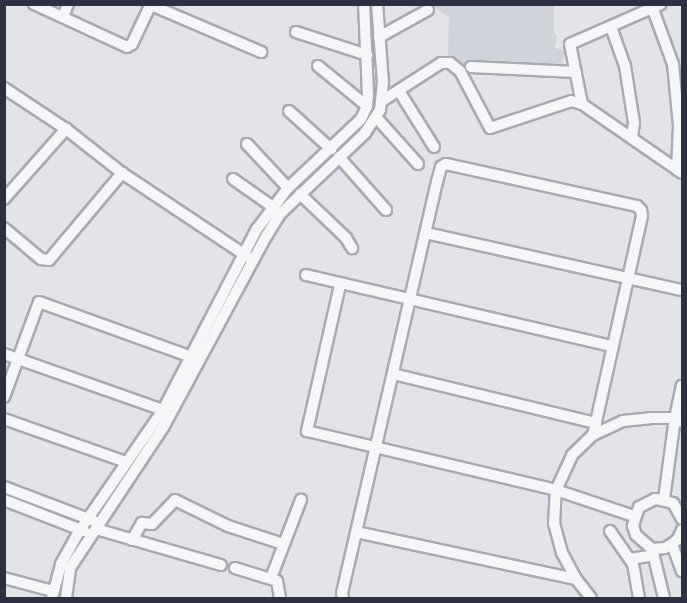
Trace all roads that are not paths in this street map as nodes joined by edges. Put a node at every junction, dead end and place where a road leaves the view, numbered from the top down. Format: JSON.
{"nodes":[{"id":1,"x":34,"y":4,"type":"edge"},
{"id":2,"x":68,"y":4,"type":"edge"},
{"id":3,"x":364,"y":4,"type":"edge"},
{"id":4,"x":377,"y":4,"type":"edge"},
{"id":5,"x":151,"y":5,"type":"edge"},
{"id":6,"x":655,"y":6,"type":"edge"},
{"id":7,"x":428,"y":10,"type":"dead end"},
{"id":8,"x":63,"y":17,"type":"junction"},
{"id":9,"x":611,"y":27,"type":"junction"},
{"id":10,"x":366,"y":31,"type":"junction"},
{"id":11,"x":296,"y":32,"type":"dead end"},
{"id":12,"x":379,"y":33,"type":"junction"},
{"id":13,"x":261,"y":51,"type":"dead end"},
{"id":14,"x":367,"y":55,"type":"junction"},
{"id":15,"x":318,"y":66,"type":"dead end"},
{"id":16,"x":471,"y":67,"type":"dead end"},
{"id":17,"x":576,"y":72,"type":"junction"},
{"id":18,"x":4,"y":88,"type":"edge"},
{"id":19,"x":399,"y":91,"type":"junction"},
{"id":20,"x":382,"y":101,"type":"junction"},
{"id":21,"x":582,"y":104,"type":"junction"},
{"id":22,"x":367,"y":106,"type":"junction"},
{"id":23,"x":289,"y":111,"type":"dead end"},
{"id":24,"x":375,"y":117,"type":"junction"},
{"id":25,"x":66,"y":129,"type":"junction"},
{"id":26,"x":632,"y":138,"type":"junction"},
{"id":27,"x":247,"y":144,"type":"dead end"},
{"id":28,"x":434,"y":147,"type":"dead end"},
{"id":29,"x":331,"y":149,"type":"junction"},
{"id":30,"x":339,"y":157,"type":"junction"},
{"id":31,"x":418,"y":164,"type":"dead end"},
{"id":32,"x":314,"y":165,"type":"junction"},
{"id":33,"x":680,"y":172,"type":"edge"},
{"id":34,"x":122,"y":173,"type":"junction"},
{"id":35,"x":320,"y":175,"type":"junction"},
{"id":36,"x":233,"y":178,"type":"dead end"},
{"id":37,"x":288,"y":188,"type":"junction"},
{"id":38,"x":300,"y":194,"type":"junction"},
{"id":39,"x":4,"y":199,"type":"edge"},
{"id":40,"x":273,"y":207,"type":"junction"},
{"id":41,"x":386,"y":210,"type":"dead end"},
{"id":42,"x":4,"y":228,"type":"edge"},
{"id":43,"x":426,"y":233,"type":"junction"},
{"id":44,"x":352,"y":248,"type":"dead end"},
{"id":45,"x":249,"y":257,"type":"junction"},
{"id":46,"x":306,"y":275,"type":"dead end"},
{"id":47,"x":627,"y":279,"type":"junction"},
{"id":48,"x":340,"y":285,"type":"junction"},
{"id":49,"x":682,"y":290,"type":"edge"},
{"id":50,"x":411,"y":300,"type":"junction"},
{"id":51,"x":612,"y":346,"type":"junction"},
{"id":52,"x":4,"y":354,"type":"edge"},
{"id":53,"x":192,"y":357,"type":"junction"},
{"id":54,"x":17,"y":358,"type":"junction"},
{"id":55,"x":393,"y":374,"type":"junction"},
{"id":56,"x":682,"y":386,"type":"edge"},
{"id":57,"x":4,"y":397,"type":"edge"},
{"id":58,"x":167,"y":412,"type":"junction"},
{"id":59,"x":4,"y":419,"type":"edge"},
{"id":60,"x":679,"y":420,"type":"edge"},
{"id":61,"x":596,"y":423,"type":"junction"},
{"id":62,"x":593,"y":435,"type":"junction"},
{"id":63,"x":377,"y":448,"type":"junction"},
{"id":64,"x":126,"y":462,"type":"junction"},
{"id":65,"x":4,"y":487,"type":"edge"},
{"id":66,"x":556,"y":490,"type":"junction"},
{"id":67,"x":664,"y":499,"type":"junction"},
{"id":68,"x":4,"y":500,"type":"edge"},
{"id":69,"x":301,"y":500,"type":"dead end"},
{"id":70,"x":634,"y":516,"type":"junction"},
{"id":71,"x":88,"y":517,"type":"junction"},
{"id":72,"x":682,"y":519,"type":"edge"},
{"id":73,"x":80,"y":530,"type":"junction"},
{"id":74,"x":96,"y":530,"type":"junction"},
{"id":75,"x":682,"y":530,"type":"edge"},
{"id":76,"x":610,"y":531,"type":"dead end"},
{"id":77,"x":356,"y":532,"type":"junction"},
{"id":78,"x":132,"y":540,"type":"junction"},
{"id":79,"x":283,"y":544,"type":"junction"},
{"id":80,"x":672,"y":544,"type":"junction"},
{"id":81,"x":653,"y":552,"type":"junction"},
{"id":82,"x":630,"y":559,"type":"junction"},
{"id":83,"x":682,"y":564,"type":"edge"},
{"id":84,"x":221,"y":565,"type":"dead end"},
{"id":85,"x":235,"y":568,"type":"dead end"},
{"id":86,"x":4,"y":578,"type":"edge"},
{"id":87,"x":271,"y":578,"type":"junction"},
{"id":88,"x":576,"y":579,"type":"junction"},
{"id":89,"x":52,"y":595,"type":"edge"},
{"id":90,"x":66,"y":598,"type":"edge"},
{"id":91,"x":280,"y":598,"type":"edge"},
{"id":92,"x":343,"y":598,"type":"edge"},
{"id":93,"x":591,"y":598,"type":"edge"},
{"id":94,"x":639,"y":598,"type":"edge"},
{"id":95,"x":664,"y":598,"type":"edge"}],
"edges":[{"from":1,"to":8,"type":"street"},
{"from":2,"to":8,"type":"street"},
{"from":3,"to":10,"type":"street"},
{"from":4,"to":12,"type":"street"},
{"from":5,"to":8,"type":"street"},
{"from":5,"to":13,"type":"street"},
{"from":6,"to":9,"type":"street"},
{"from":6,"to":33,"type":"street"},
{"from":7,"to":12,"type":"street"},
{"from":9,"to":17,"type":"street"},
{"from":9,"to":26,"type":"street"},
{"from":10,"to":12,"type":"street"},
{"from":10,"to":14,"type":"street"},
{"from":11,"to":14,"type":"street"},
{"from":12,"to":20,"type":"street"},
{"from":14,"to":22,"type":"street"},
{"from":15,"to":22,"type":"street"},
{"from":16,"to":17,"type":"street"},
{"from":17,"to":21,"type":"street"},
{"from":18,"to":25,"type":"street"},
{"from":19,"to":20,"type":"street"},
{"from":19,"to":21,"type":"street"},
{"from":19,"to":28,"type":"street"},
{"from":20,"to":24,"type":"street"},
{"from":21,"to":26,"type":"street"},
{"from":22,"to":29,"type":"street"},
{"from":23,"to":29,"type":"street"},
{"from":24,"to":30,"type":"street"},
{"from":24,"to":31,"type":"street"},
{"from":25,"to":34,"type":"street"},
{"from":25,"to":39,"type":"street"},
{"from":26,"to":33,"type":"street"},
{"from":27,"to":37,"type":"street"},
{"from":29,"to":32,"type":"street"},
{"from":30,"to":35,"type":"street"},
{"from":30,"to":41,"type":"street"},
{"from":32,"to":35,"type":"street"},
{"from":32,"to":37,"type":"street"},
{"from":34,"to":42,"type":"street"},
{"from":34,"to":45,"type":"street"},
{"from":35,"to":38,"type":"street"},
{"from":36,"to":40,"type":"street"},
{"from":37,"to":40,"type":"street"},
{"from":38,"to":44,"type":"street"},
{"from":38,"to":45,"type":"street"},
{"from":40,"to":45,"type":"street"},
{"from":43,"to":47,"type":"street"},
{"from":43,"to":47,"type":"street"},
{"from":43,"to":50,"type":"street"},
{"from":45,"to":53,"type":"street"},
{"from":45,"to":58,"type":"street"},
{"from":46,"to":48,"type":"street"},
{"from":47,"to":49,"type":"street"},
{"from":47,"to":51,"type":"street"},
{"from":48,"to":50,"type":"street"},
{"from":48,"to":63,"type":"street"},
{"from":50,"to":51,"type":"street"},
{"from":50,"to":55,"type":"street"},
{"from":51,"to":61,"type":"street"},
{"from":52,"to":54,"type":"street"},
{"from":53,"to":54,"type":"street"},
{"from":53,"to":58,"type":"street"},
{"from":54,"to":57,"type":"street"},
{"from":54,"to":58,"type":"street"},
{"from":55,"to":61,"type":"street"},
{"from":55,"to":63,"type":"street"},
{"from":56,"to":60,"type":"street"},
{"from":58,"to":64,"type":"street"},
{"from":58,"to":74,"type":"street"},
{"from":59,"to":64,"type":"street"},
{"from":60,"to":62,"type":"street"},
{"from":60,"to":67,"type":"street"},
{"from":61,"to":62,"type":"street"},
{"from":62,"to":66,"type":"street"},
{"from":63,"to":66,"type":"street"},
{"from":63,"to":77,"type":"street"},
{"from":64,"to":71,"type":"street"},
{"from":65,"to":71,"type":"street"},
{"from":66,"to":70,"type":"street"},
{"from":66,"to":88,"type":"street"},
{"from":67,"to":70,"type":"street"},
{"from":67,"to":72,"type":"street"},
{"from":68,"to":73,"type":"street"},
{"from":69,"to":79,"type":"street"},
{"from":70,"to":81,"type":"street"},
{"from":71,"to":73,"type":"street"},
{"from":71,"to":74,"type":"street"},
{"from":73,"to":74,"type":"street"},
{"from":73,"to":89,"type":"street"},
{"from":74,"to":78,"type":"street"},
{"from":74,"to":90,"type":"street"},
{"from":75,"to":80,"type":"street"},
{"from":76,"to":82,"type":"street"},
{"from":77,"to":88,"type":"street"},
{"from":77,"to":92,"type":"street"},
{"from":78,"to":79,"type":"street"},
{"from":78,"to":84,"type":"street"},
{"from":79,"to":87,"type":"street"},
{"from":80,"to":81,"type":"street"},
{"from":80,"to":83,"type":"street"},
{"from":81,"to":82,"type":"street"},
{"from":81,"to":95,"type":"street"},
{"from":82,"to":94,"type":"street"},
{"from":85,"to":87,"type":"street"},
{"from":86,"to":89,"type":"street"},
{"from":87,"to":91,"type":"street"},
{"from":88,"to":93,"type":"street"}]}
